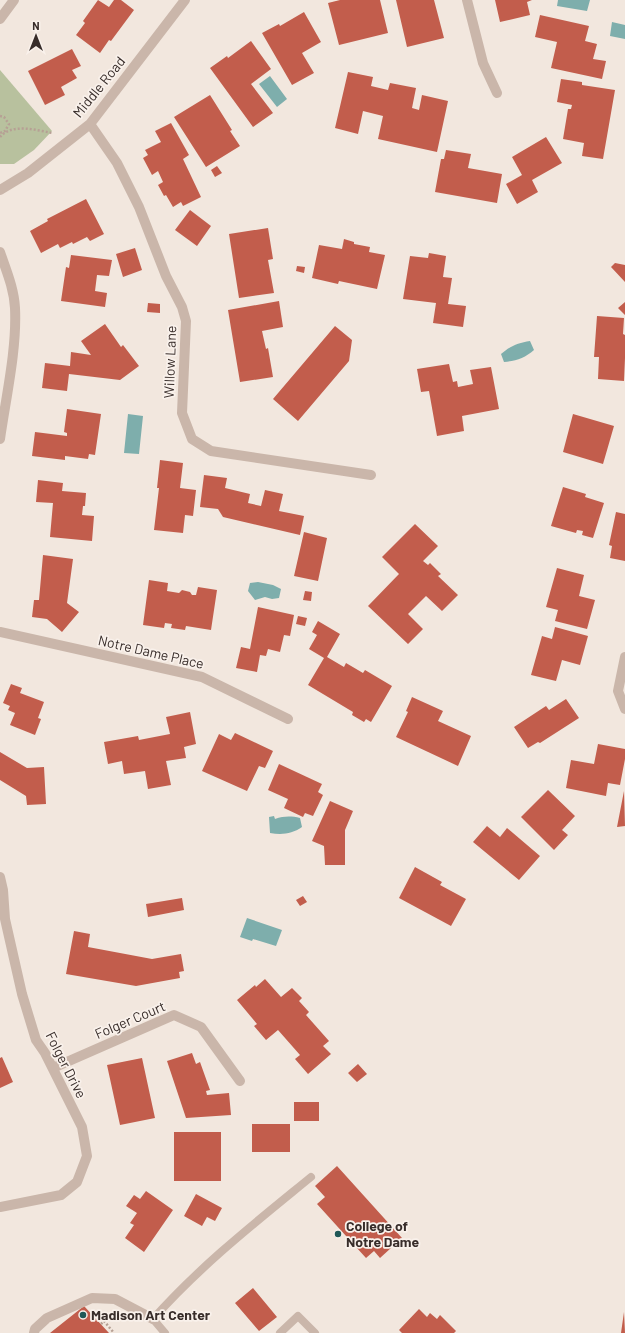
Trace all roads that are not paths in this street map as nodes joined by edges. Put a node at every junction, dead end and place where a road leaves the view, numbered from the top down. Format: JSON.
{"nodes":[{"id":1,"x":14,"y":0,"type":"edge"},
{"id":2,"x":185,"y":0,"type":"edge"},
{"id":3,"x":467,"y":0,"type":"edge"},
{"id":4,"x":0,"y":19,"type":"edge"},
{"id":5,"x":497,"y":93,"type":"dead end"},
{"id":6,"x":90,"y":124,"type":"junction"},
{"id":7,"x":0,"y":190,"type":"edge"},
{"id":8,"x":0,"y":252,"type":"edge"},
{"id":9,"x":0,"y":439,"type":"edge"},
{"id":10,"x":371,"y":474,"type":"dead end"},
{"id":11,"x":0,"y":632,"type":"edge"},
{"id":12,"x":625,"y":657,"type":"edge"},
{"id":13,"x":625,"y":709,"type":"edge"},
{"id":14,"x":288,"y":719,"type":"dead end"},
{"id":15,"x":0,"y":877,"type":"edge"},
{"id":16,"x":53,"y":1068,"type":"junction"},
{"id":17,"x":240,"y":1081,"type":"dead end"},
{"id":18,"x":311,"y":1177,"type":"dead end"},
{"id":19,"x":0,"y":1207,"type":"edge"},
{"id":20,"x":153,"y":1319,"type":"junction"},
{"id":21,"x":34,"y":1333,"type":"edge"},
{"id":22,"x":165,"y":1333,"type":"edge"},
{"id":23,"x":280,"y":1333,"type":"edge"},
{"id":24,"x":315,"y":1333,"type":"edge"}],
"edges":[{"from":1,"to":4,"type":"street"},
{"from":2,"to":6,"type":"street","name":"Middle Road"},
{"from":3,"to":5,"type":"street"},
{"from":6,"to":7,"type":"street","name":"Middle Road"},
{"from":6,"to":10,"type":"street","name":"Willow Lane"},
{"from":8,"to":9,"type":"street"},
{"from":11,"to":14,"type":"street","name":"Notre Dame Place"},
{"from":12,"to":13,"type":"street"},
{"from":15,"to":16,"type":"street","name":"Folger Drive"},
{"from":16,"to":17,"type":"street","name":"Folger Court"},
{"from":16,"to":19,"type":"street","name":"Folger Drive"},
{"from":18,"to":20,"type":"lane"},
{"from":20,"to":21,"type":"street"},
{"from":20,"to":22,"type":"lane"},
{"from":23,"to":24,"type":"lane"}]}
